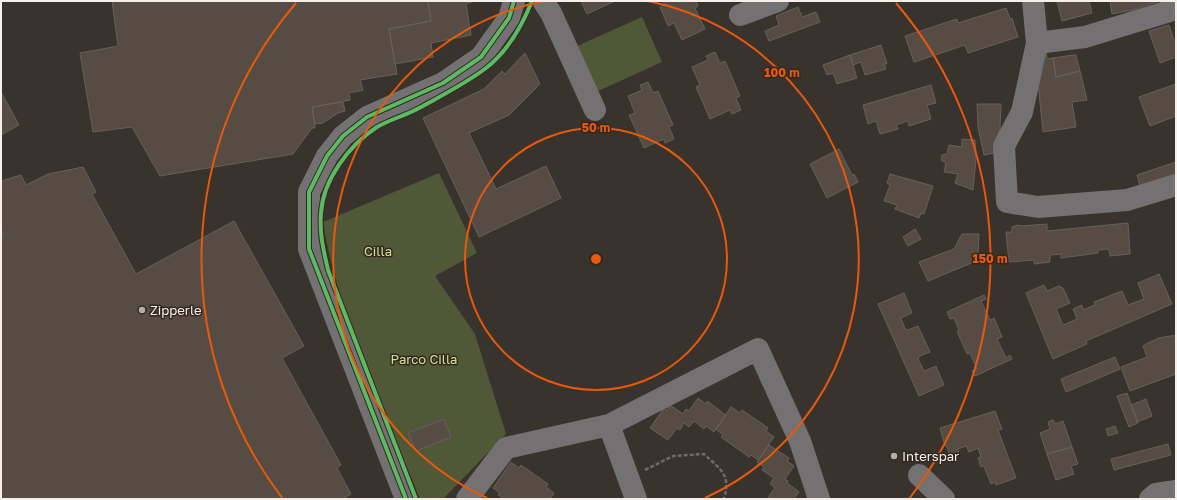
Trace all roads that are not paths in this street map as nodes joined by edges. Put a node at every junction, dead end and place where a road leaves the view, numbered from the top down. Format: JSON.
{"nodes":[{"id":1,"x":514,"y":1,"type":"edge"},
{"id":2,"x":543,"y":1,"type":"edge"},
{"id":3,"x":778,"y":1,"type":"edge"},
{"id":4,"x":1034,"y":1,"type":"edge"},
{"id":5,"x":1176,"y":9,"type":"edge"},
{"id":6,"x":740,"y":15,"type":"dead end"},
{"id":7,"x":1037,"y":43,"type":"junction"},
{"id":8,"x":595,"y":110,"type":"dead end"},
{"id":9,"x":1176,"y":185,"type":"edge"},
{"id":10,"x":609,"y":425,"type":"junction"},
{"id":11,"x":919,"y":476,"type":"dead end"},
{"id":12,"x":1176,"y":491,"type":"edge"},
{"id":13,"x":406,"y":499,"type":"edge"},
{"id":14,"x":467,"y":499,"type":"edge"},
{"id":15,"x":636,"y":499,"type":"edge"},
{"id":16,"x":819,"y":499,"type":"edge"},
{"id":17,"x":944,"y":499,"type":"edge"},
{"id":18,"x":1150,"y":499,"type":"edge"}],
"edges":[{"from":1,"to":13,"type":"street"},
{"from":2,"to":8,"type":"street"},
{"from":3,"to":6,"type":"street"},
{"from":4,"to":7,"type":"street"},
{"from":5,"to":7,"type":"street"},
{"from":7,"to":9,"type":"street"},
{"from":10,"to":14,"type":"street"},
{"from":10,"to":15,"type":"street"},
{"from":10,"to":16,"type":"street"},
{"from":11,"to":17,"type":"street"},
{"from":12,"to":18,"type":"street"}]}
